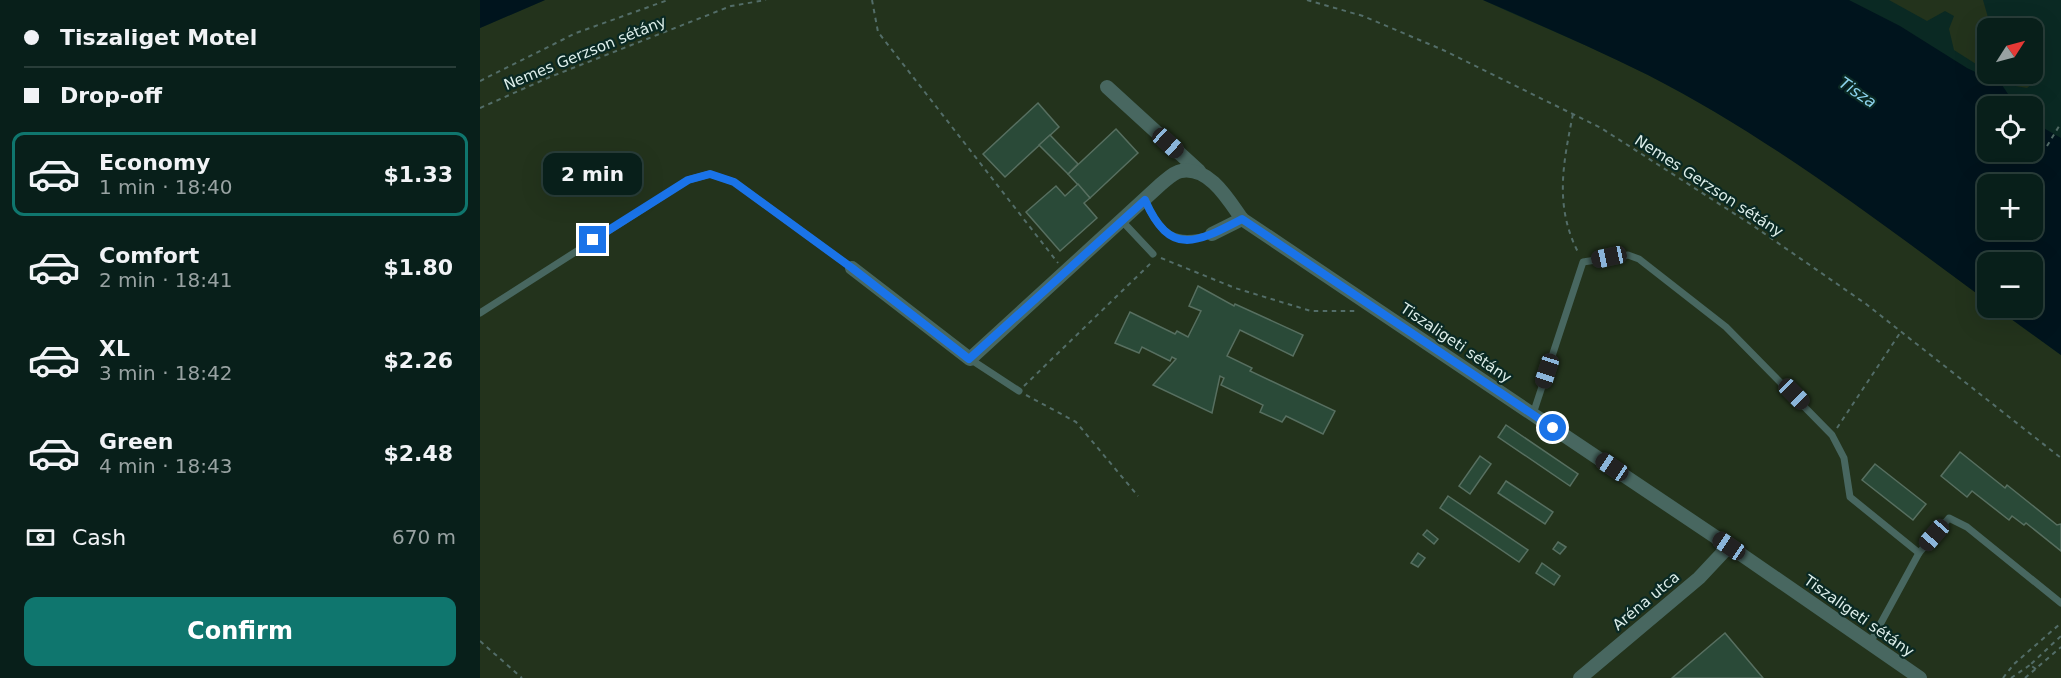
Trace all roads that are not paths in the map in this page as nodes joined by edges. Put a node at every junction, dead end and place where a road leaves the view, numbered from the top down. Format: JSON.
{"nodes":[{"id":1,"x":1107,"y":87,"type":"dead end"},
{"id":2,"x":1199,"y":171,"type":"junction"},
{"id":3,"x":1145,"y":200,"type":"junction"},
{"id":4,"x":1242,"y":219,"type":"junction"},
{"id":5,"x":1122,"y":221,"type":"junction"},
{"id":6,"x":1212,"y":234,"type":"joint"},
{"id":7,"x":1153,"y":254,"type":"dead end"},
{"id":8,"x":852,"y":268,"type":"joint"},
{"id":9,"x":480,"y":313,"type":"edge"},
{"id":10,"x":969,"y":359,"type":"junction"},
{"id":11,"x":1020,"y":391,"type":"road end"},
{"id":12,"x":1533,"y":414,"type":"junction"},
{"id":13,"x":1729,"y":546,"type":"junction"},
{"id":14,"x":1919,"y":553,"type":"junction"},
{"id":15,"x":2061,"y":603,"type":"edge"},
{"id":16,"x":1870,"y":643,"type":"junction"},
{"id":17,"x":1580,"y":678,"type":"edge"},
{"id":18,"x":1920,"y":678,"type":"edge"}],
"edges":[{"from":1,"to":2,"type":"street","name":"Tiszaligeti sétány"},
{"from":2,"to":3,"type":"street"},
{"from":2,"to":4,"type":"street","name":"Tiszaligeti sétány"},
{"from":3,"to":5,"type":"street"},
{"from":3,"to":6,"type":"lane"},
{"from":4,"to":6,"type":"street"},
{"from":4,"to":12,"type":"street","name":"Tiszaligeti sétány"},
{"from":5,"to":7,"type":"lane"},
{"from":5,"to":10,"type":"street"},
{"from":8,"to":9,"type":"lane"},
{"from":8,"to":10,"type":"street"},
{"from":10,"to":11,"type":"lane"},
{"from":12,"to":13,"type":"street","name":"Tiszaligeti sétány"},
{"from":12,"to":14,"type":"lane"},
{"from":13,"to":16,"type":"street","name":"Tiszaligeti sétány"},
{"from":13,"to":17,"type":"street","name":"Aréna utca"},
{"from":14,"to":15,"type":"lane"},
{"from":14,"to":16,"type":"lane"},
{"from":16,"to":18,"type":"street","name":"Tiszaligeti sétány"}]}
